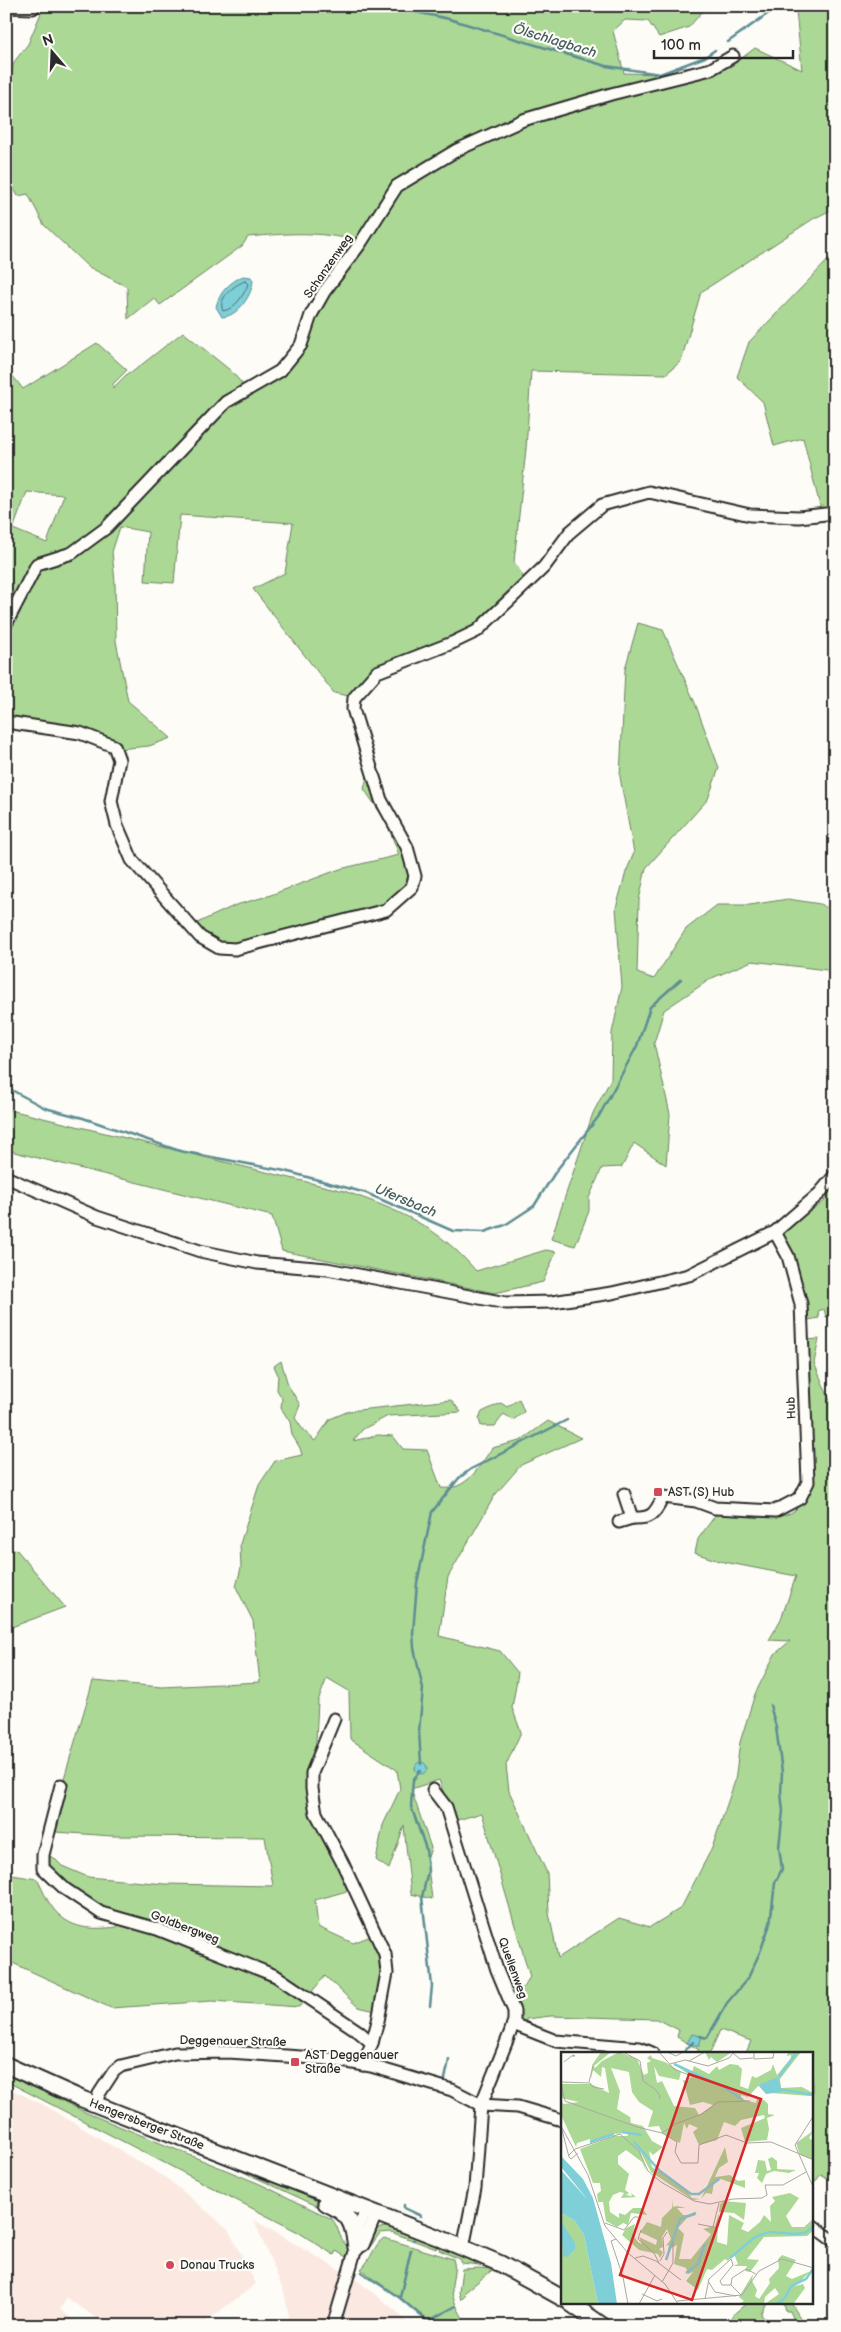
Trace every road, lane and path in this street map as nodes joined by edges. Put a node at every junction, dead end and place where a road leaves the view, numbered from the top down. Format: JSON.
{"nodes":[{"id":1,"x":6,"y":7,"type":"edge"},
{"id":2,"x":33,"y":8,"type":"dead end"},
{"id":3,"x":733,"y":56,"type":"dead end"},
{"id":4,"x":835,"y":513,"type":"edge"},
{"id":5,"x":6,"y":624,"type":"edge"},
{"id":6,"x":6,"y":722,"type":"edge"},
{"id":7,"x":835,"y":1175,"type":"edge"},
{"id":8,"x":6,"y":1177,"type":"edge"},
{"id":9,"x":775,"y":1232,"type":"junction"},
{"id":10,"x":624,"y":1494,"type":"dead end"},
{"id":11,"x":632,"y":1518,"type":"junction"},
{"id":12,"x":619,"y":1522,"type":"dead end"},
{"id":13,"x":334,"y":1718,"type":"dead end"},
{"id":14,"x":61,"y":1784,"type":"dead end"},
{"id":15,"x":432,"y":1790,"type":"dead end"},
{"id":16,"x":513,"y":2024,"type":"junction"},
{"id":17,"x":372,"y":2043,"type":"junction"},
{"id":18,"x":650,"y":2052,"type":"edge"},
{"id":19,"x":6,"y":2065,"type":"edge"},
{"id":20,"x":363,"y":2065,"type":"junction"},
{"id":21,"x":96,"y":2104,"type":"junction"},
{"id":22,"x":481,"y":2105,"type":"junction"},
{"id":23,"x":561,"y":2120,"type":"edge"},
{"id":24,"x":290,"y":2180,"type":"junction"},
{"id":25,"x":371,"y":2212,"type":"junction"},
{"id":26,"x":814,"y":2226,"type":"edge"},
{"id":27,"x":835,"y":2242,"type":"edge"},
{"id":28,"x":356,"y":2248,"type":"junction"},
{"id":29,"x":463,"y":2248,"type":"junction"},
{"id":30,"x":561,"y":2297,"type":"edge"},
{"id":31,"x":571,"y":2304,"type":"edge"},
{"id":32,"x":602,"y":2325,"type":"edge"},
{"id":33,"x":333,"y":2326,"type":"edge"}],
"edges":[{"from":1,"to":2,"type":"street"},
{"from":3,"to":5,"type":"street","name":"Schanzenweg"},
{"from":4,"to":6,"type":"street"},
{"from":7,"to":9,"type":"street"},
{"from":8,"to":9,"type":"street"},
{"from":9,"to":11,"type":"street","name":"Hub"},
{"from":10,"to":11,"type":"street"},
{"from":11,"to":12,"type":"street"},
{"from":13,"to":17,"type":"street"},
{"from":14,"to":17,"type":"street","name":"Goldbergweg"},
{"from":15,"to":16,"type":"street","name":"Quellenweg"},
{"from":16,"to":18,"type":"street"},
{"from":16,"to":22,"type":"street","name":"Quellenweg"},
{"from":17,"to":20,"type":"street"},
{"from":19,"to":21,"type":"main road","name":"Hengersberger Straße"},
{"from":20,"to":21,"type":"street","name":"Deggenauer Straße"},
{"from":20,"to":22,"type":"street","name":"Deggenauer Straße"},
{"from":21,"to":24,"type":"main road","name":"Hengersberger Straße"},
{"from":22,"to":23,"type":"street","name":"Deggenauer Straße"},
{"from":22,"to":29,"type":"street","name":"Quellenweg"},
{"from":24,"to":25,"type":"main road","name":"Hengersberger Straße"},
{"from":24,"to":28,"type":"main road","name":"Hengersberger Straße"},
{"from":25,"to":28,"type":"street"},
{"from":25,"to":29,"type":"main road","name":"Hengersberger Straße"},
{"from":26,"to":27,"type":"street"},
{"from":28,"to":33,"type":"street"},
{"from":29,"to":30,"type":"main road","name":"Hengersberger Straße"},
{"from":31,"to":32,"type":"main road"}]}
